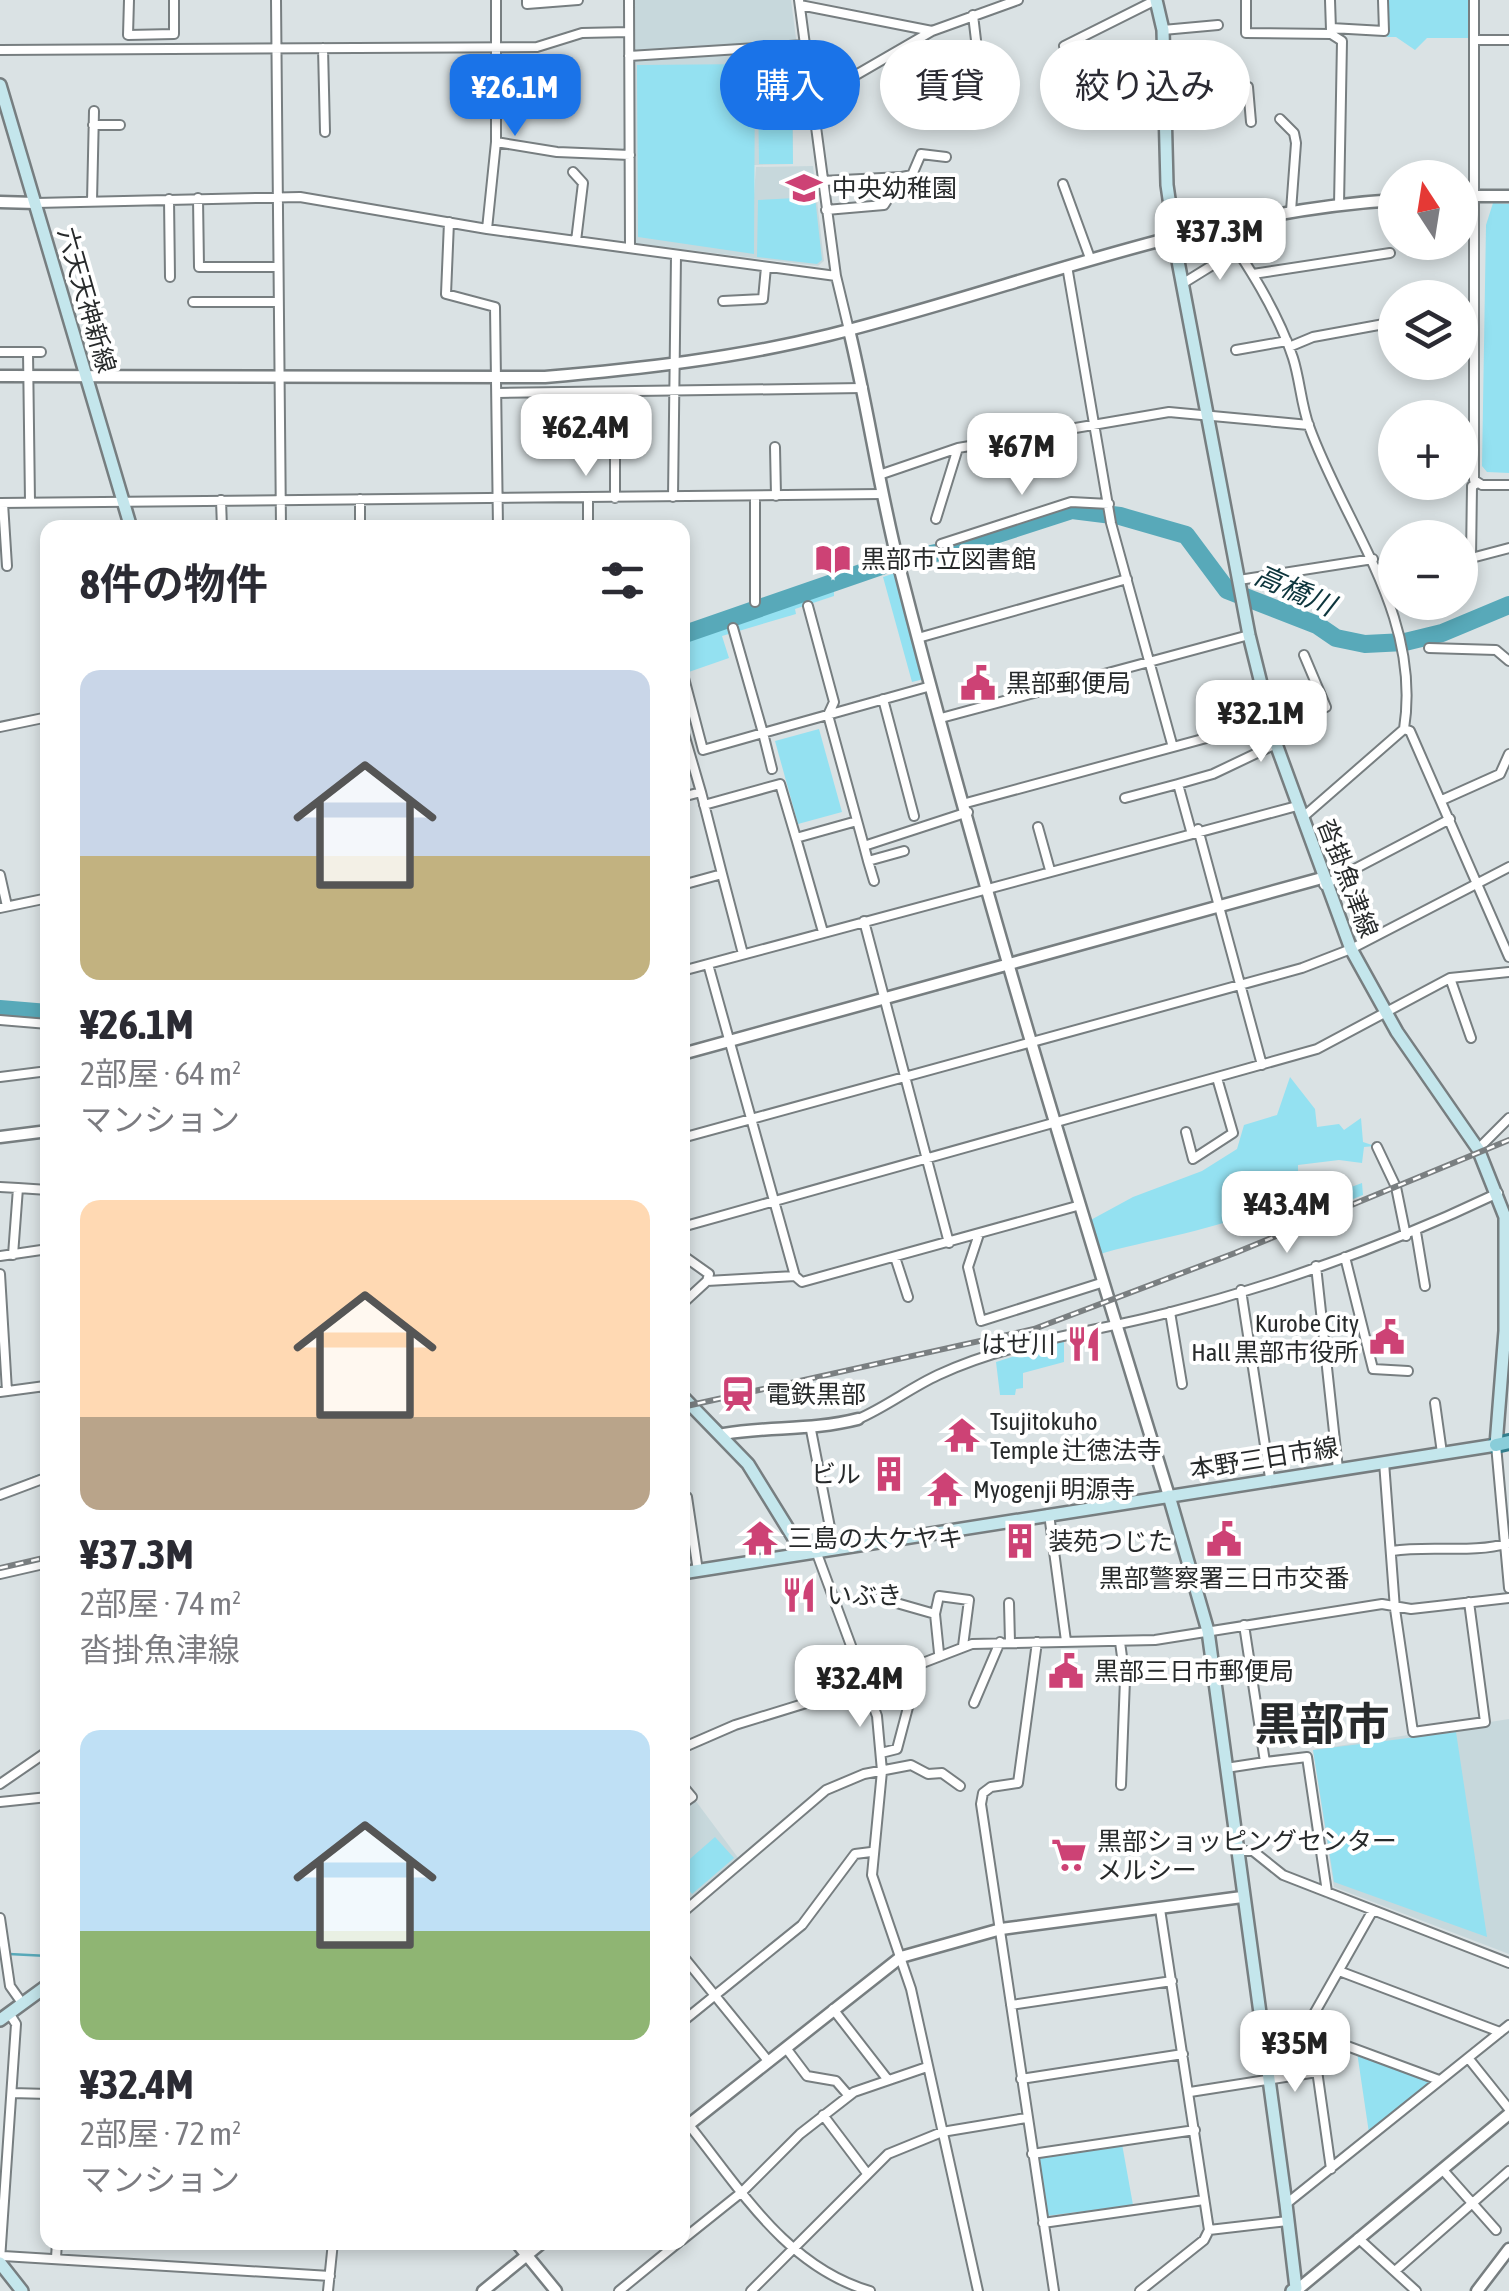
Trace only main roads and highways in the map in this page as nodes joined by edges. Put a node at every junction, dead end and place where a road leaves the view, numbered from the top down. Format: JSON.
{"nodes":[{"id":1,"x":1156,"y":0,"type":"edge"},
{"id":2,"x":0,"y":85,"type":"edge"},
{"id":3,"x":129,"y":520,"type":"edge"},
{"id":4,"x":1507,"y":1331,"type":"edge"},
{"id":5,"x":690,"y":1403,"type":"edge"},
{"id":6,"x":1502,"y":1444,"type":"edge"},
{"id":7,"x":1169,"y":1496,"type":"junction"},
{"id":8,"x":809,"y":1552,"type":"junction"},
{"id":9,"x":690,"y":1572,"type":"edge"},
{"id":10,"x":40,"y":1992,"type":"edge"},
{"id":11,"x":4,"y":2017,"type":"edge"},
{"id":12,"x":2,"y":2266,"type":"edge"},
{"id":13,"x":1295,"y":2290,"type":"edge"},
{"id":14,"x":22,"y":2291,"type":"edge"}],
"edges":[{"from":1,"to":4,"type":"main road","name":"沓掛魚津線"},
{"from":2,"to":3,"type":"main road","name":"六天天神新線"},
{"from":4,"to":6,"type":"main road","name":"沓掛魚津線"},
{"from":5,"to":8,"type":"main road"},
{"from":6,"to":7,"type":"main road","name":"本野三日市線"},
{"from":7,"to":8,"type":"main road","name":"本野三日市線"},
{"from":7,"to":13,"type":"main road"},
{"from":8,"to":9,"type":"main road"},
{"from":10,"to":11,"type":"main road"},
{"from":12,"to":14,"type":"main road"}]}
